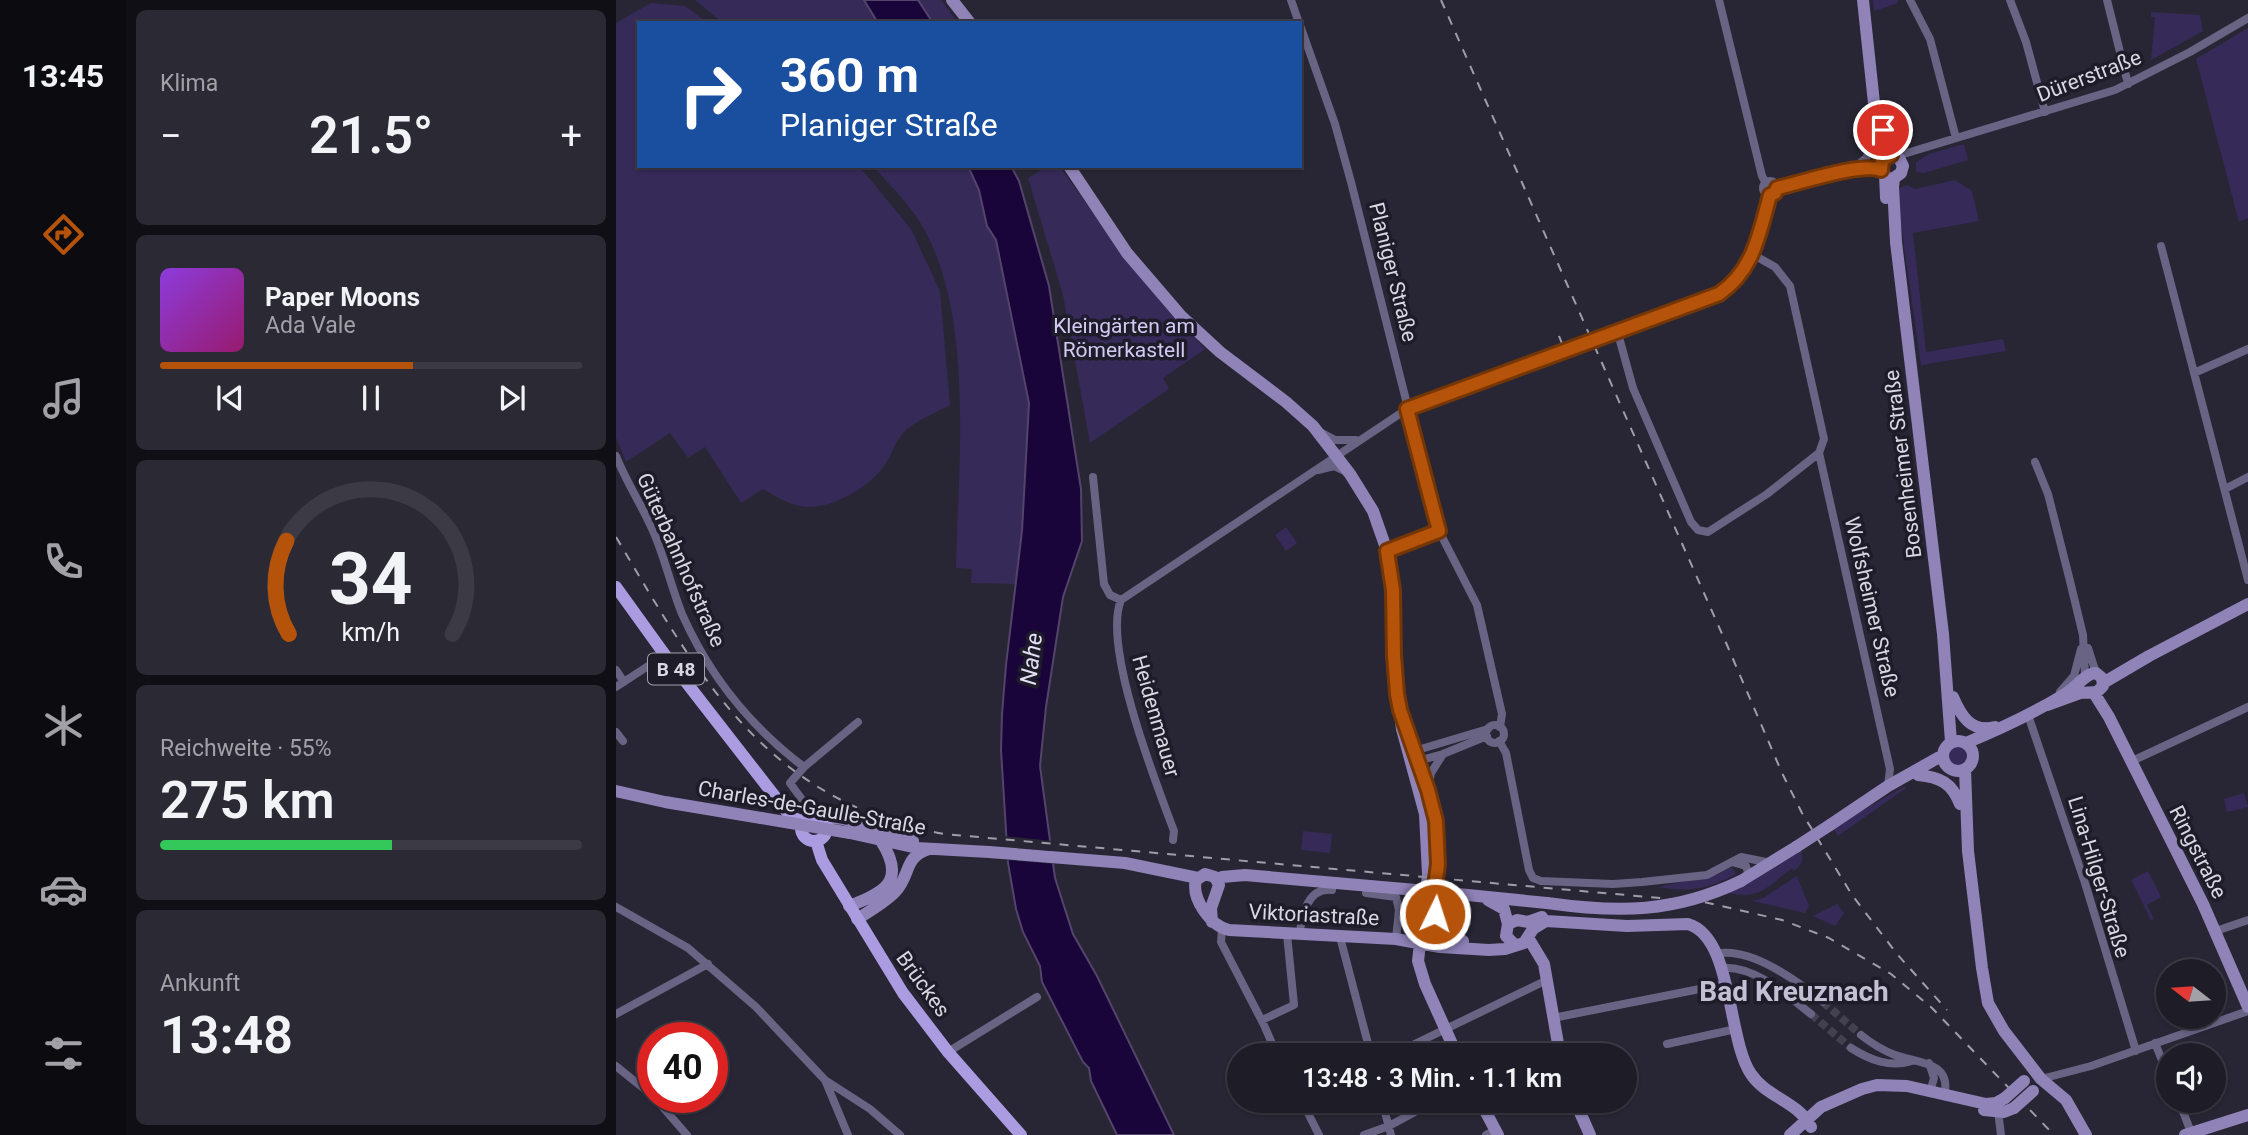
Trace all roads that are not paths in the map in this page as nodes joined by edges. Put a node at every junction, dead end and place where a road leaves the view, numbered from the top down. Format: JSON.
{"nodes":[{"id":1,"x":953,"y":0,"type":"edge"},
{"id":2,"x":1291,"y":0,"type":"edge"},
{"id":3,"x":1720,"y":0,"type":"edge"},
{"id":4,"x":1863,"y":0,"type":"edge"},
{"id":5,"x":1910,"y":0,"type":"edge"},
{"id":6,"x":2010,"y":0,"type":"edge"},
{"id":7,"x":2107,"y":0,"type":"edge"},
{"id":8,"x":2248,"y":18,"type":"edge"},
{"id":9,"x":969,"y":21,"type":"edge"},
{"id":10,"x":1299,"y":21,"type":"edge"},
{"id":11,"x":1302,"y":30,"type":"edge"},
{"id":12,"x":2128,"y":84,"type":"junction"},
{"id":13,"x":1875,"y":95,"type":"junction"},
{"id":14,"x":2045,"y":112,"type":"junction"},
{"id":15,"x":1877,"y":131,"type":"junction"},
{"id":16,"x":1956,"y":138,"type":"junction"},
{"id":17,"x":1890,"y":164,"type":"junction"},
{"id":18,"x":1858,"y":165,"type":"junction"},
{"id":19,"x":1070,"y":168,"type":"edge"},
{"id":20,"x":1850,"y":170,"type":"junction"},
{"id":21,"x":1766,"y":183,"type":"junction"},
{"id":22,"x":1777,"y":188,"type":"junction"},
{"id":23,"x":1770,"y":195,"type":"junction"},
{"id":24,"x":1896,"y":242,"type":"junction"},
{"id":25,"x":2161,"y":246,"type":"dead end"},
{"id":26,"x":1752,"y":254,"type":"junction"},
{"id":27,"x":1617,"y":330,"type":"junction"},
{"id":28,"x":2248,"y":349,"type":"edge"},
{"id":29,"x":2194,"y":373,"type":"junction"},
{"id":30,"x":1407,"y":409,"type":"junction"},
{"id":31,"x":1391,"y":418,"type":"junction"},
{"id":32,"x":1312,"y":426,"type":"junction"},
{"id":33,"x":1415,"y":436,"type":"junction"},
{"id":34,"x":1359,"y":439,"type":"junction"},
{"id":35,"x":1819,"y":453,"type":"junction"},
{"id":36,"x":1336,"y":455,"type":"junction"},
{"id":37,"x":616,"y":456,"type":"edge"},
{"id":38,"x":2035,"y":462,"type":"dead end"},
{"id":39,"x":1312,"y":471,"type":"junction"},
{"id":40,"x":1350,"y":474,"type":"junction"},
{"id":41,"x":1093,"y":477,"type":"dead end"},
{"id":42,"x":2248,"y":477,"type":"edge"},
{"id":43,"x":2225,"y":489,"type":"junction"},
{"id":44,"x":1439,"y":531,"type":"junction"},
{"id":45,"x":1387,"y":551,"type":"junction"},
{"id":46,"x":2248,"y":580,"type":"edge"},
{"id":47,"x":616,"y":587,"type":"edge"},
{"id":48,"x":1121,"y":600,"type":"junction"},
{"id":49,"x":2248,"y":604,"type":"edge"},
{"id":50,"x":2083,"y":635,"type":"junction"},
{"id":51,"x":665,"y":655,"type":"junction"},
{"id":52,"x":616,"y":670,"type":"edge"},
{"id":53,"x":1948,"y":681,"type":"junction"},
{"id":54,"x":624,"y":682,"type":"junction"},
{"id":55,"x":2094,"y":683,"type":"junction"},
{"id":56,"x":616,"y":687,"type":"edge"},
{"id":57,"x":1953,"y":696,"type":"junction"},
{"id":58,"x":2048,"y":705,"type":"junction"},
{"id":59,"x":2248,"y":707,"type":"edge"},
{"id":60,"x":2028,"y":715,"type":"junction"},
{"id":61,"x":2015,"y":721,"type":"junction"},
{"id":62,"x":859,"y":722,"type":"dead end"},
{"id":63,"x":1500,"y":727,"type":"junction"},
{"id":64,"x":616,"y":732,"type":"edge"},
{"id":65,"x":1488,"y":733,"type":"junction"},
{"id":66,"x":623,"y":741,"type":"dead end"},
{"id":67,"x":1499,"y":741,"type":"junction"},
{"id":68,"x":1963,"y":745,"type":"junction"},
{"id":69,"x":1443,"y":754,"type":"junction"},
{"id":70,"x":1413,"y":757,"type":"junction"},
{"id":71,"x":2130,"y":762,"type":"junction"},
{"id":72,"x":1951,"y":765,"type":"junction"},
{"id":73,"x":804,"y":767,"type":"junction"},
{"id":74,"x":1890,"y":769,"type":"junction"},
{"id":75,"x":1918,"y":775,"type":"junction"},
{"id":76,"x":1901,"y":779,"type":"junction"},
{"id":77,"x":1888,"y":786,"type":"junction"},
{"id":78,"x":1428,"y":790,"type":"junction"},
{"id":79,"x":616,"y":791,"type":"edge"},
{"id":80,"x":1961,"y":804,"type":"junction"},
{"id":81,"x":1862,"y":805,"type":"junction"},
{"id":82,"x":812,"y":818,"type":"junction"},
{"id":83,"x":1966,"y":821,"type":"junction"},
{"id":84,"x":1173,"y":839,"type":"dead end"},
{"id":85,"x":816,"y":841,"type":"junction"},
{"id":86,"x":881,"y":841,"type":"junction"},
{"id":87,"x":929,"y":849,"type":"junction"},
{"id":88,"x":1732,"y":862,"type":"junction"},
{"id":89,"x":1772,"y":863,"type":"junction"},
{"id":90,"x":1744,"y":879,"type":"junction"},
{"id":91,"x":1196,"y":887,"type":"junction"},
{"id":92,"x":1216,"y":887,"type":"junction"},
{"id":93,"x":1421,"y":890,"type":"junction"},
{"id":94,"x":1332,"y":891,"type":"dead end"},
{"id":95,"x":1366,"y":893,"type":"dead end"},
{"id":96,"x":1478,"y":896,"type":"junction"},
{"id":97,"x":1543,"y":902,"type":"junction"},
{"id":98,"x":849,"y":906,"type":"junction"},
{"id":99,"x":616,"y":907,"type":"edge"},
{"id":100,"x":857,"y":919,"type":"junction"},
{"id":101,"x":2248,"y":920,"type":"edge"},
{"id":102,"x":1217,"y":925,"type":"junction"},
{"id":103,"x":1527,"y":929,"type":"junction"},
{"id":104,"x":2216,"y":930,"type":"junction"},
{"id":105,"x":1293,"y":934,"type":"junction"},
{"id":106,"x":1510,"y":935,"type":"junction"},
{"id":107,"x":1340,"y":937,"type":"junction"},
{"id":108,"x":1396,"y":939,"type":"junction"},
{"id":109,"x":1464,"y":941,"type":"junction"},
{"id":110,"x":1420,"y":942,"type":"junction"},
{"id":111,"x":1716,"y":954,"type":"junction"},
{"id":112,"x":1757,"y":960,"type":"junction"},
{"id":113,"x":1419,"y":961,"type":"junction"},
{"id":114,"x":708,"y":964,"type":"junction"},
{"id":115,"x":1720,"y":968,"type":"junction"},
{"id":116,"x":1752,"y":975,"type":"junction"},
{"id":117,"x":1547,"y":980,"type":"junction"},
{"id":118,"x":1725,"y":984,"type":"junction"},
{"id":119,"x":1038,"y":997,"type":"dead end"},
{"id":120,"x":1823,"y":1002,"type":"tunnel mouth"},
{"id":121,"x":2248,"y":1009,"type":"edge"},
{"id":122,"x":616,"y":1014,"type":"edge"},
{"id":123,"x":1811,"y":1014,"type":"tunnel mouth"},
{"id":124,"x":1553,"y":1018,"type":"junction"},
{"id":125,"x":1262,"y":1020,"type":"junction"},
{"id":126,"x":1444,"y":1029,"type":"junction"},
{"id":127,"x":1736,"y":1029,"type":"junction"},
{"id":128,"x":1861,"y":1035,"type":"tunnel mouth"},
{"id":129,"x":1272,"y":1043,"type":"edge"},
{"id":130,"x":1367,"y":1043,"type":"edge"},
{"id":131,"x":1416,"y":1043,"type":"edge"},
{"id":132,"x":1451,"y":1043,"type":"edge"},
{"id":133,"x":1558,"y":1043,"type":"edge"},
{"id":134,"x":2155,"y":1043,"type":"joint"},
{"id":135,"x":1667,"y":1044,"type":"dead end"},
{"id":136,"x":1851,"y":1048,"type":"tunnel mouth"},
{"id":137,"x":2136,"y":1051,"type":"junction"},
{"id":138,"x":948,"y":1052,"type":"junction"},
{"id":139,"x":1896,"y":1055,"type":"junction"},
{"id":140,"x":1914,"y":1060,"type":"junction"},
{"id":141,"x":1928,"y":1063,"type":"junction"},
{"id":142,"x":1894,"y":1065,"type":"junction"},
{"id":143,"x":616,"y":1066,"type":"edge"},
{"id":144,"x":2032,"y":1066,"type":"junction"},
{"id":145,"x":2041,"y":1079,"type":"junction"},
{"id":146,"x":825,"y":1080,"type":"junction"},
{"id":147,"x":637,"y":1084,"type":"edge"},
{"id":148,"x":2028,"y":1086,"type":"junction"},
{"id":149,"x":1930,"y":1092,"type":"junction"},
{"id":150,"x":1944,"y":1096,"type":"junction"},
{"id":151,"x":1994,"y":1108,"type":"junction"},
{"id":152,"x":667,"y":1113,"type":"edge"},
{"id":153,"x":1308,"y":1113,"type":"edge"},
{"id":154,"x":1385,"y":1113,"type":"edge"},
{"id":155,"x":1416,"y":1113,"type":"edge"},
{"id":156,"x":1485,"y":1113,"type":"edge"},
{"id":157,"x":1580,"y":1113,"type":"edge"},
{"id":158,"x":2183,"y":1113,"type":"edge"},
{"id":159,"x":2248,"y":1115,"type":"edge"},
{"id":160,"x":1806,"y":1126,"type":"edge"},
{"id":161,"x":1390,"y":1130,"type":"edge"},
{"id":162,"x":1493,"y":1134,"type":"edge"},
{"id":163,"x":2190,"y":1134,"type":"edge"},
{"id":164,"x":687,"y":1135,"type":"edge"},
{"id":165,"x":848,"y":1135,"type":"edge"},
{"id":166,"x":900,"y":1135,"type":"edge"},
{"id":167,"x":1021,"y":1135,"type":"edge"},
{"id":168,"x":1319,"y":1135,"type":"edge"},
{"id":169,"x":1364,"y":1135,"type":"edge"},
{"id":170,"x":1590,"y":1135,"type":"edge"},
{"id":171,"x":1790,"y":1135,"type":"edge"},
{"id":172,"x":2001,"y":1135,"type":"edge"},
{"id":173,"x":2086,"y":1135,"type":"edge"}],
"edges":[{"from":1,"to":9,"type":"street"},
{"from":2,"to":10,"type":"street","name":"Planiger Straße"},
{"from":3,"to":21,"type":"street"},
{"from":4,"to":13,"type":"street","name":"Bosenheimer Straße"},
{"from":5,"to":16,"type":"street"},
{"from":6,"to":14,"type":"street"},
{"from":7,"to":12,"type":"street"},
{"from":8,"to":12,"type":"street","name":"Dürerstraße"},
{"from":11,"to":30,"type":"street","name":"Planiger Straße"},
{"from":12,"to":14,"type":"street","name":"Dürerstraße"},
{"from":13,"to":15,"type":"street","name":"Bosenheimer Straße"},
{"from":13,"to":17,"type":"street","name":"Bosenheimer Straße"},
{"from":14,"to":16,"type":"street","name":"Dürerstraße"},
{"from":15,"to":17,"type":"street","name":"Bosenheimer Straße"},
{"from":15,"to":18,"type":"street"},
{"from":16,"to":17,"type":"street","name":"Dürerstraße"},
{"from":17,"to":18,"type":"street"},
{"from":17,"to":20,"type":"street"},
{"from":17,"to":24,"type":"street","name":"Bosenheimer Straße"},
{"from":17,"to":24,"type":"street","name":"Bosenheimer Straße"},
{"from":18,"to":20,"type":"street"},
{"from":19,"to":32,"type":"street"},
{"from":20,"to":22,"type":"street"},
{"from":21,"to":22,"type":"street"},
{"from":21,"to":23,"type":"street"},
{"from":22,"to":23,"type":"street"},
{"from":23,"to":26,"type":"street"},
{"from":24,"to":53,"type":"street","name":"Bosenheimer Straße"},
{"from":25,"to":29,"type":"street"},
{"from":26,"to":27,"type":"street"},
{"from":26,"to":35,"type":"street","name":"Wolfsheimer Straße"},
{"from":27,"to":30,"type":"street"},
{"from":27,"to":35,"type":"street"},
{"from":28,"to":29,"type":"street"},
{"from":29,"to":43,"type":"street"},
{"from":30,"to":31,"type":"street"},
{"from":30,"to":33,"type":"street","name":"Planiger Straße"},
{"from":31,"to":33,"type":"street"},
{"from":31,"to":34,"type":"street"},
{"from":32,"to":34,"type":"street"},
{"from":32,"to":36,"type":"street"},
{"from":33,"to":44,"type":"street","name":"Planiger Straße"},
{"from":34,"to":36,"type":"street"},
{"from":35,"to":74,"type":"street","name":"Wolfsheimer Straße"},
{"from":36,"to":39,"type":"street"},
{"from":36,"to":40,"type":"street"},
{"from":37,"to":73,"type":"street","name":"Güterbahnhofstraße"},
{"from":38,"to":50,"type":"street","name":"Ringstraße"},
{"from":39,"to":40,"type":"street"},
{"from":39,"to":48,"type":"street"},
{"from":40,"to":45,"type":"street"},
{"from":41,"to":48,"type":"street"},
{"from":42,"to":43,"type":"street"},
{"from":43,"to":46,"type":"street"},
{"from":44,"to":45,"type":"street"},
{"from":44,"to":63,"type":"street","name":"Planiger Straße"},
{"from":45,"to":70,"type":"street"},
{"from":47,"to":51,"type":"main road","number":"B 48"},
{"from":48,"to":84,"type":"street","name":"Heidenmauer"},
{"from":49,"to":55,"type":"street"},
{"from":50,"to":55,"type":"street","name":"Ringstraße"},
{"from":50,"to":58,"type":"street"},
{"from":51,"to":54,"type":"street"},
{"from":51,"to":82,"type":"main road","number":"B 48"},
{"from":52,"to":54,"type":"street"},
{"from":53,"to":57,"type":"street","name":"Bosenheimer Straße"},
{"from":53,"to":68,"type":"street","name":"Bosenheimer Straße"},
{"from":54,"to":56,"type":"street"},
{"from":55,"to":58,"type":"street"},
{"from":55,"to":71,"type":"street","name":"Ringstraße"},
{"from":57,"to":61,"type":"street"},
{"from":57,"to":68,"type":"street","name":"Bosenheimer Straße"},
{"from":58,"to":60,"type":"street"},
{"from":59,"to":71,"type":"street"},
{"from":60,"to":61,"type":"street"},
{"from":60,"to":137,"type":"street","name":"Lina-Hilger-Straße"},
{"from":61,"to":68,"type":"street"},
{"from":62,"to":73,"type":"street"},
{"from":63,"to":65,"type":"street"},
{"from":63,"to":67,"type":"street","name":"Planiger Straße"},
{"from":64,"to":66,"type":"street"},
{"from":65,"to":67,"type":"street"},
{"from":65,"to":69,"type":"street"},
{"from":65,"to":70,"type":"street"},
{"from":67,"to":88,"type":"street","name":"Planiger Straße"},
{"from":68,"to":72,"type":"street"},
{"from":68,"to":72,"type":"street"},
{"from":69,"to":70,"type":"street"},
{"from":69,"to":78,"type":"street"},
{"from":70,"to":78,"type":"street"},
{"from":70,"to":93,"type":"street"},
{"from":71,"to":104,"type":"street","name":"Ringstraße"},
{"from":72,"to":75,"type":"street"},
{"from":72,"to":76,"type":"street"},
{"from":72,"to":80,"type":"street"},
{"from":72,"to":83,"type":"street"},
{"from":73,"to":82,"type":"street"},
{"from":74,"to":76,"type":"street"},
{"from":74,"to":77,"type":"street","name":"Wolfsheimer Straße"},
{"from":75,"to":80,"type":"street"},
{"from":75,"to":81,"type":"street"},
{"from":76,"to":77,"type":"street"},
{"from":77,"to":81,"type":"street"},
{"from":78,"to":109,"type":"street"},
{"from":79,"to":86,"type":"street","name":"Charles-de-Gaulle-Straße","bridge":true},
{"from":80,"to":83,"type":"street"},
{"from":81,"to":89,"type":"street","bridge":true},
{"from":82,"to":85,"type":"main road"},
{"from":82,"to":85,"type":"main road"},
{"from":82,"to":87,"type":"street"},
{"from":83,"to":144,"type":"street"},
{"from":85,"to":98,"type":"main road","name":"Brückes"},
{"from":86,"to":87,"type":"street","name":"Charles-de-Gaulle-Straße"},
{"from":86,"to":98,"type":"street"},
{"from":87,"to":91,"type":"street","name":"Charles-de-Gaulle-Straße"},
{"from":87,"to":100,"type":"street"},
{"from":88,"to":89,"type":"street"},
{"from":88,"to":90,"type":"street"},
{"from":89,"to":90,"type":"street"},
{"from":90,"to":97,"type":"street","bridge":true},
{"from":91,"to":92,"type":"street"},
{"from":91,"to":92,"type":"street"},
{"from":91,"to":102,"type":"street"},
{"from":92,"to":93,"type":"street"},
{"from":92,"to":102,"type":"street"},
{"from":93,"to":96,"type":"street","bridge":true},
{"from":93,"to":108,"type":"street"},
{"from":93,"to":110,"type":"street"},
{"from":94,"to":105,"type":"street"},
{"from":95,"to":108,"type":"street"},
{"from":96,"to":97,"type":"street"},
{"from":96,"to":106,"type":"street"},
{"from":97,"to":103,"type":"street"},
{"from":98,"to":100,"type":"main road","name":"Brückes"},
{"from":99,"to":114,"type":"street"},
{"from":100,"to":138,"type":"main road","name":"Brückes"},
{"from":101,"to":104,"type":"street"},
{"from":102,"to":105,"type":"street","name":"Viktoriastraße"},
{"from":102,"to":125,"type":"street"},
{"from":103,"to":106,"type":"street"},
{"from":103,"to":106,"type":"street"},
{"from":103,"to":111,"type":"street"},
{"from":103,"to":117,"type":"street"},
{"from":104,"to":121,"type":"street","name":"Ringstraße"},
{"from":105,"to":107,"type":"street","name":"Viktoriastraße"},
{"from":105,"to":125,"type":"street"},
{"from":106,"to":109,"type":"street"},
{"from":106,"to":110,"type":"street"},
{"from":107,"to":108,"type":"street","name":"Viktoriastraße"},
{"from":107,"to":130,"type":"street"},
{"from":108,"to":110,"type":"street","name":"Viktoriastraße"},
{"from":108,"to":113,"type":"street"},
{"from":109,"to":110,"type":"street"},
{"from":110,"to":113,"type":"street"},
{"from":111,"to":112,"type":"street"},
{"from":111,"to":115,"type":"street"},
{"from":112,"to":116,"type":"street"},
{"from":112,"to":120,"type":"street"},
{"from":113,"to":126,"type":"street"},
{"from":114,"to":122,"type":"street"},
{"from":114,"to":146,"type":"street"},
{"from":115,"to":116,"type":"street"},
{"from":115,"to":118,"type":"street"},
{"from":116,"to":123,"type":"street"},
{"from":117,"to":124,"type":"street"},
{"from":117,"to":126,"type":"street"},
{"from":118,"to":124,"type":"street"},
{"from":118,"to":127,"type":"street"},
{"from":119,"to":138,"type":"street"},
{"from":121,"to":134,"type":"street"},
{"from":124,"to":133,"type":"street"},
{"from":125,"to":129,"type":"street"},
{"from":126,"to":131,"type":"street"},
{"from":126,"to":132,"type":"street"},
{"from":127,"to":135,"type":"street"},
{"from":127,"to":160,"type":"street"},
{"from":128,"to":139,"type":"street"},
{"from":134,"to":137,"type":"street"},
{"from":136,"to":142,"type":"street"},
{"from":137,"to":145,"type":"street"},
{"from":138,"to":167,"type":"main road","name":"Brückes"},
{"from":139,"to":140,"type":"street"},
{"from":139,"to":142,"type":"street"},
{"from":140,"to":141,"type":"street"},
{"from":140,"to":142,"type":"street"},
{"from":141,"to":149,"type":"street"},
{"from":141,"to":150,"type":"street"},
{"from":143,"to":147,"type":"street"},
{"from":144,"to":145,"type":"street"},
{"from":144,"to":148,"type":"street"},
{"from":145,"to":148,"type":"street"},
{"from":145,"to":173,"type":"street"},
{"from":146,"to":165,"type":"street"},
{"from":146,"to":166,"type":"street"},
{"from":148,"to":151,"type":"street","bridge":true},
{"from":148,"to":151,"type":"street","bridge":true},
{"from":149,"to":150,"type":"street"},
{"from":149,"to":160,"type":"street"},
{"from":150,"to":151,"type":"street"},
{"from":151,"to":172,"type":"street"},
{"from":152,"to":164,"type":"street"},
{"from":153,"to":168,"type":"street"},
{"from":154,"to":161,"type":"street"},
{"from":155,"to":161,"type":"street"},
{"from":156,"to":162,"type":"street"},
{"from":157,"to":170,"type":"street"},
{"from":158,"to":163,"type":"street"},
{"from":159,"to":163,"type":"street"},
{"from":160,"to":171,"type":"street"},
{"from":161,"to":169,"type":"street"}]}
